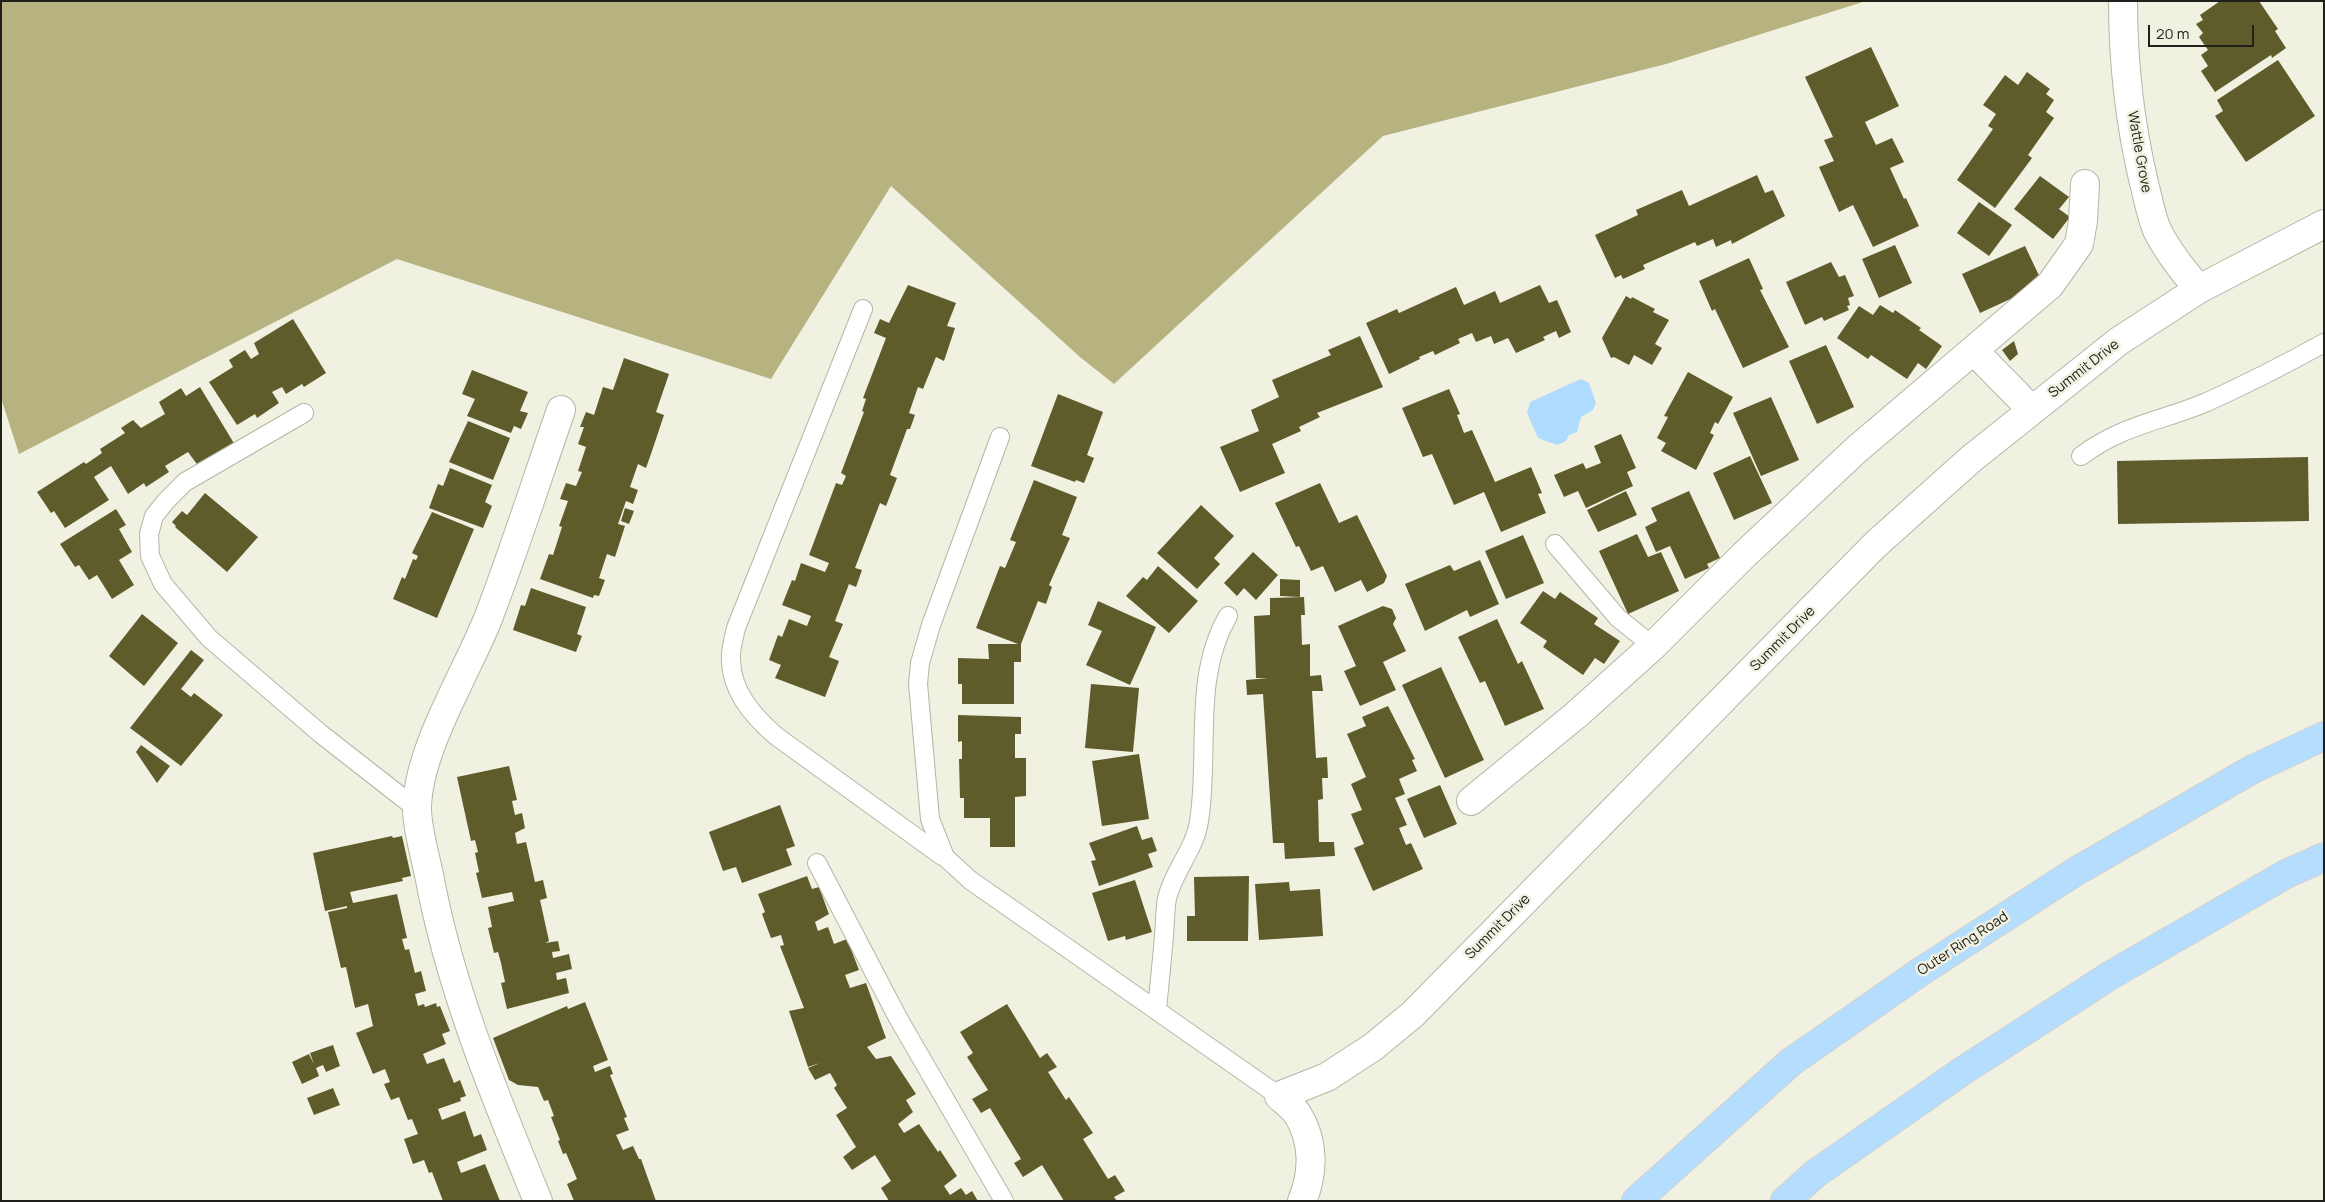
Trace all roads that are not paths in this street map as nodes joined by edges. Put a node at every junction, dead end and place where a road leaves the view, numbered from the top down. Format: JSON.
{"nodes":[{"id":1,"x":2123,"y":1,"type":"edge"},
{"id":2,"x":2085,"y":184,"type":"dead end"},
{"id":3,"x":2324,"y":224,"type":"edge"},
{"id":4,"x":2199,"y":289,"type":"junction"},
{"id":5,"x":863,"y":309,"type":"dead end"},
{"id":6,"x":2324,"y":343,"type":"edge"},
{"id":7,"x":1974,"y":351,"type":"junction"},
{"id":8,"x":2031,"y":409,"type":"junction"},
{"id":9,"x":561,"y":410,"type":"dead end"},
{"id":10,"x":304,"y":413,"type":"dead end"},
{"id":11,"x":1000,"y":437,"type":"dead end"},
{"id":12,"x":2081,"y":456,"type":"dead end"},
{"id":13,"x":1555,"y":544,"type":"dead end"},
{"id":14,"x":1228,"y":616,"type":"dead end"},
{"id":15,"x":1653,"y":646,"type":"junction"},
{"id":16,"x":2324,"y":736,"type":"edge"},
{"id":17,"x":1471,"y":801,"type":"dead end"},
{"id":18,"x":417,"y":809,"type":"junction"},
{"id":19,"x":944,"y":857,"type":"junction"},
{"id":20,"x":2324,"y":857,"type":"edge"},
{"id":21,"x":817,"y":863,"type":"dead end"},
{"id":22,"x":1157,"y":1011,"type":"junction"},
{"id":23,"x":1279,"y":1096,"type":"junction"},
{"id":24,"x":538,"y":1201,"type":"edge"},
{"id":25,"x":1004,"y":1201,"type":"edge"},
{"id":26,"x":1302,"y":1201,"type":"edge"},
{"id":27,"x":1636,"y":1201,"type":"edge"},
{"id":28,"x":1785,"y":1201,"type":"edge"}],
"edges":[{"from":1,"to":4,"type":"street","name":"Wattle Grove"},
{"from":2,"to":7,"type":"street"},
{"from":3,"to":4,"type":"street","name":"Summit Drive"},
{"from":4,"to":8,"type":"street","name":"Summit Drive"},
{"from":5,"to":19,"type":"lane"},
{"from":6,"to":12,"type":"lane"},
{"from":7,"to":8,"type":"street"},
{"from":7,"to":15,"type":"street"},
{"from":8,"to":23,"type":"street","name":"Summit Drive"},
{"from":9,"to":18,"type":"street"},
{"from":10,"to":18,"type":"lane"},
{"from":11,"to":19,"type":"lane"},
{"from":13,"to":15,"type":"lane"},
{"from":14,"to":22,"type":"lane"},
{"from":15,"to":17,"type":"street"},
{"from":16,"to":27,"type":"highway","name":"Outer Ring Road"},
{"from":18,"to":24,"type":"street"},
{"from":19,"to":22,"type":"lane"},
{"from":20,"to":28,"type":"highway"},
{"from":21,"to":25,"type":"lane"},
{"from":22,"to":23,"type":"lane"},
{"from":23,"to":26,"type":"street"}]}
